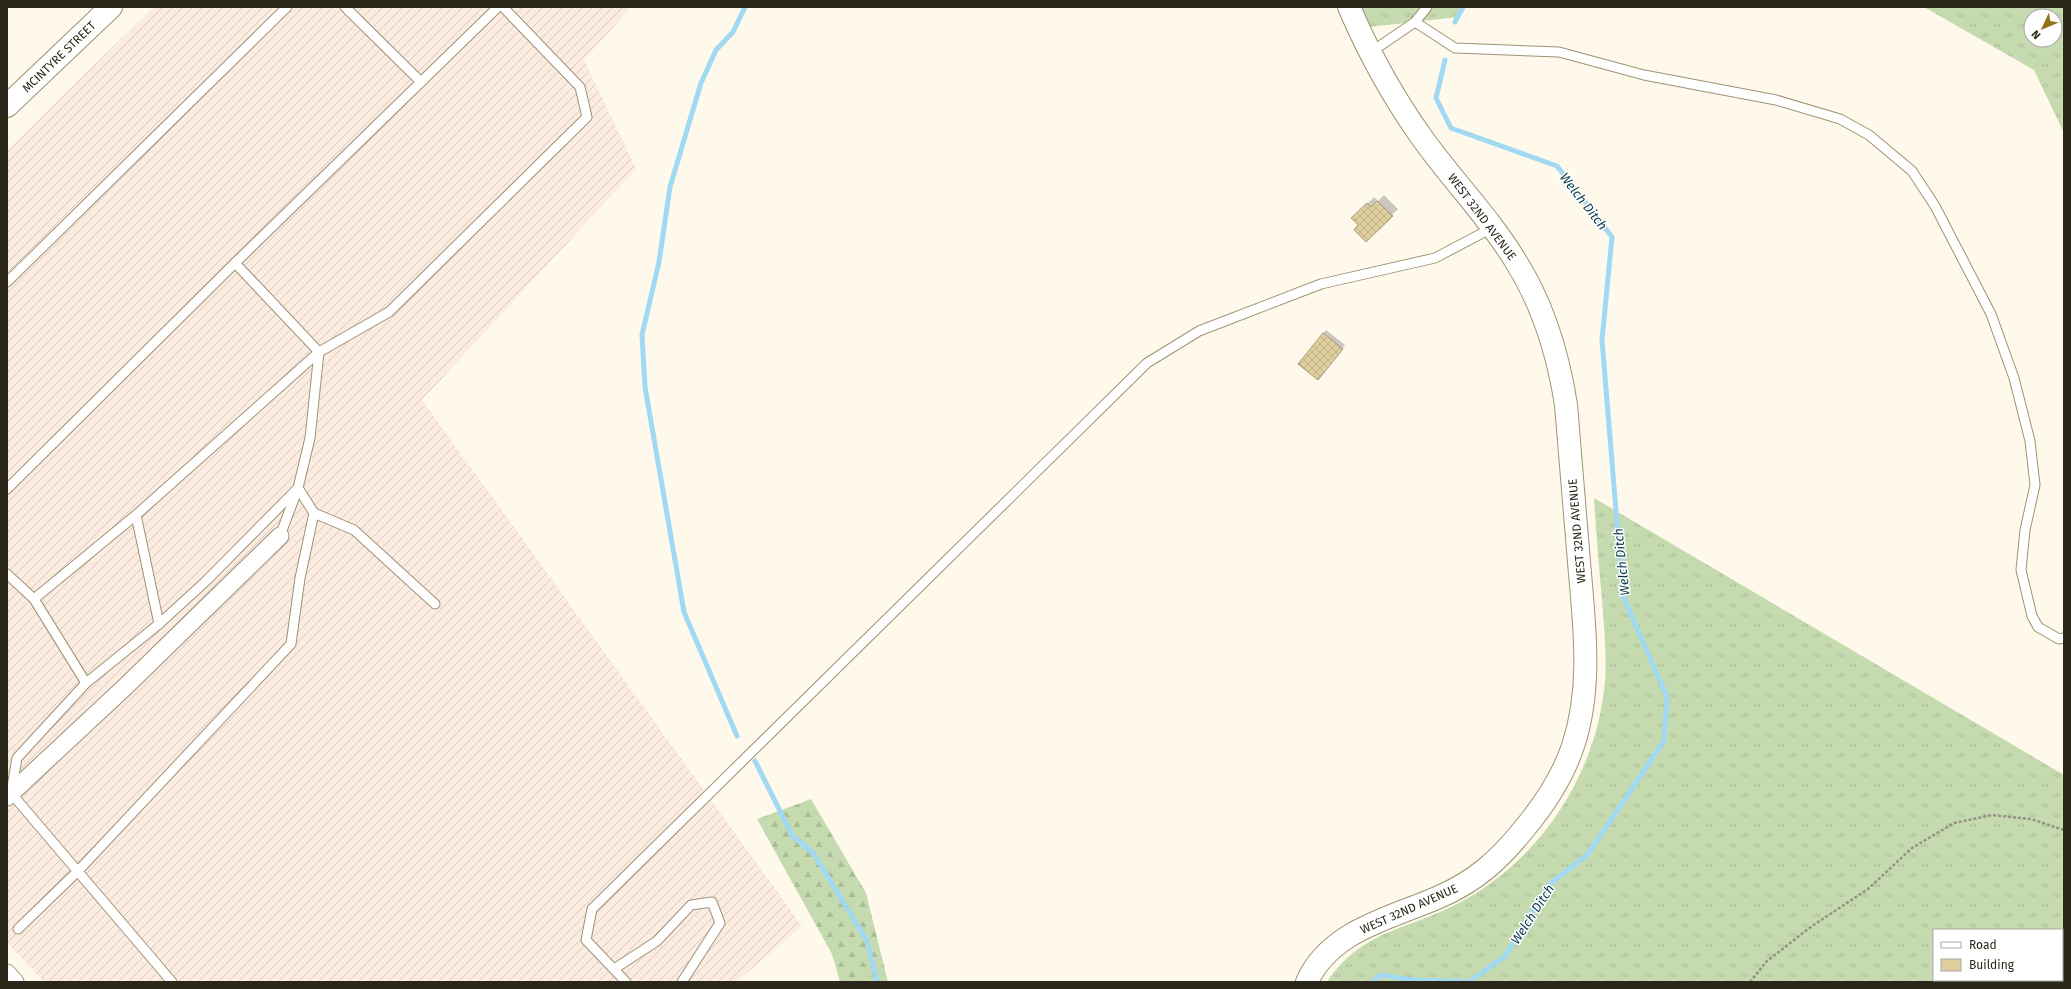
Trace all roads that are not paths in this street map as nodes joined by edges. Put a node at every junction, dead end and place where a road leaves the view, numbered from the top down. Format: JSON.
{"nodes":[{"id":1,"x":111,"y":7,"type":"edge"},
{"id":2,"x":287,"y":7,"type":"edge"},
{"id":3,"x":345,"y":7,"type":"edge"},
{"id":4,"x":498,"y":7,"type":"edge"},
{"id":5,"x":503,"y":7,"type":"edge"},
{"id":6,"x":1349,"y":7,"type":"edge"},
{"id":7,"x":1427,"y":7,"type":"edge"},
{"id":8,"x":1415,"y":22,"type":"junction"},
{"id":9,"x":1369,"y":53,"type":"junction"},
{"id":10,"x":421,"y":82,"type":"junction"},
{"id":11,"x":7,"y":106,"type":"edge"},
{"id":12,"x":1492,"y":228,"type":"junction"},
{"id":13,"x":235,"y":263,"type":"junction"},
{"id":14,"x":7,"y":282,"type":"edge"},
{"id":15,"x":319,"y":352,"type":"junction"},
{"id":16,"x":298,"y":488,"type":"junction"},
{"id":17,"x":7,"y":489,"type":"edge"},
{"id":18,"x":314,"y":513,"type":"junction"},
{"id":19,"x":136,"y":515,"type":"junction"},
{"id":20,"x":280,"y":536,"type":"joint"},
{"id":21,"x":7,"y":574,"type":"edge"},
{"id":22,"x":34,"y":599,"type":"junction"},
{"id":23,"x":435,"y":604,"type":"dead end"},
{"id":24,"x":158,"y":624,"type":"junction"},
{"id":25,"x":2064,"y":638,"type":"edge"},
{"id":26,"x":86,"y":683,"type":"junction"},
{"id":27,"x":9,"y":795,"type":"edge"},
{"id":28,"x":78,"y":871,"type":"junction"},
{"id":29,"x":18,"y":929,"type":"dead end"},
{"id":30,"x":614,"y":969,"type":"junction"},
{"id":31,"x":7,"y":973,"type":"edge"},
{"id":32,"x":15,"y":982,"type":"edge"},
{"id":33,"x":172,"y":982,"type":"edge"},
{"id":34,"x":626,"y":982,"type":"edge"},
{"id":35,"x":682,"y":982,"type":"edge"},
{"id":36,"x":1307,"y":982,"type":"edge"}],
"edges":[{"from":1,"to":11,"type":"street","name":"MCINTYRE STREET"},
{"from":2,"to":14,"type":"lane"},
{"from":3,"to":10,"type":"lane"},
{"from":4,"to":10,"type":"lane"},
{"from":5,"to":15,"type":"lane"},
{"from":6,"to":9,"type":"street","name":"WEST 32ND AVENUE"},
{"from":7,"to":8,"type":"lane"},
{"from":8,"to":9,"type":"lane"},
{"from":8,"to":25,"type":"lane"},
{"from":9,"to":12,"type":"street","name":"WEST 32ND AVENUE"},
{"from":10,"to":13,"type":"lane"},
{"from":12,"to":30,"type":"lane"},
{"from":12,"to":36,"type":"street","name":"WEST 32ND AVENUE"},
{"from":13,"to":15,"type":"lane"},
{"from":13,"to":17,"type":"lane"},
{"from":15,"to":16,"type":"lane"},
{"from":15,"to":19,"type":"lane"},
{"from":16,"to":18,"type":"lane"},
{"from":16,"to":20,"type":"lane"},
{"from":16,"to":24,"type":"lane"},
{"from":18,"to":23,"type":"lane"},
{"from":18,"to":28,"type":"lane"},
{"from":19,"to":22,"type":"lane"},
{"from":19,"to":24,"type":"lane"},
{"from":20,"to":27,"type":"street"},
{"from":21,"to":22,"type":"lane"},
{"from":22,"to":26,"type":"lane"},
{"from":24,"to":26,"type":"lane"},
{"from":26,"to":27,"type":"lane"},
{"from":27,"to":28,"type":"lane"},
{"from":28,"to":29,"type":"lane"},
{"from":28,"to":33,"type":"lane"},
{"from":30,"to":34,"type":"lane"},
{"from":30,"to":35,"type":"lane"},
{"from":31,"to":32,"type":"street"}]}
